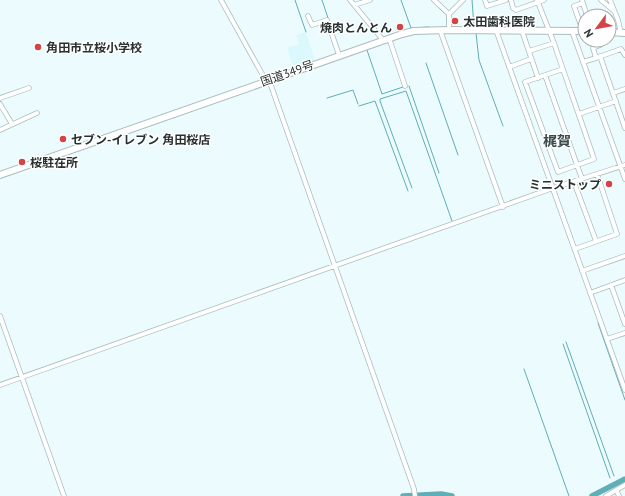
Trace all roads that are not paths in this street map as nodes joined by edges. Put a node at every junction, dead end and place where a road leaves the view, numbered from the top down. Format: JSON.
{"nodes":[{"id":1,"x":221,"y":0,"type":"edge"},
{"id":2,"x":350,"y":0,"type":"edge"},
{"id":3,"x":370,"y":0,"type":"edge"},
{"id":4,"x":434,"y":0,"type":"edge"},
{"id":5,"x":463,"y":0,"type":"edge"},
{"id":6,"x":485,"y":0,"type":"edge"},
{"id":7,"x":506,"y":0,"type":"edge"},
{"id":8,"x":511,"y":0,"type":"edge"},
{"id":9,"x":544,"y":0,"type":"edge"},
{"id":10,"x":601,"y":0,"type":"edge"},
{"id":11,"x":538,"y":1,"type":"edge"},
{"id":12,"x":582,"y":2,"type":"edge"},
{"id":13,"x":354,"y":6,"type":"junction"},
{"id":14,"x":610,"y":8,"type":"edge"},
{"id":15,"x":449,"y":14,"type":"junction"},
{"id":16,"x":577,"y":15,"type":"edge"},
{"id":17,"x":308,"y":16,"type":"dead end"},
{"id":18,"x":617,"y":18,"type":"edge"},
{"id":19,"x":440,"y":30,"type":"junction"},
{"id":20,"x":449,"y":30,"type":"junction"},
{"id":21,"x":496,"y":30,"type":"junction"},
{"id":22,"x":522,"y":31,"type":"junction"},
{"id":23,"x":548,"y":31,"type":"junction"},
{"id":24,"x":572,"y":31,"type":"junction"},
{"id":25,"x":577,"y":31,"type":"edge"},
{"id":26,"x":623,"y":33,"type":"edge"},
{"id":27,"x":386,"y":39,"type":"junction"},
{"id":28,"x":554,"y":43,"type":"junction"},
{"id":29,"x":593,"y":48,"type":"edge"},
{"id":30,"x":529,"y":51,"type":"junction"},
{"id":31,"x":339,"y":55,"type":"junction"},
{"id":32,"x":625,"y":55,"type":"edge"},
{"id":33,"x":598,"y":57,"type":"junction"},
{"id":34,"x":531,"y":59,"type":"junction"},
{"id":35,"x":583,"y":62,"type":"junction"},
{"id":36,"x":509,"y":67,"type":"junction"},
{"id":37,"x":563,"y":69,"type":"junction"},
{"id":38,"x":545,"y":75,"type":"junction"},
{"id":39,"x":538,"y":78,"type":"junction"},
{"id":40,"x":267,"y":80,"type":"junction"},
{"id":41,"x":405,"y":86,"type":"dead end"},
{"id":42,"x":29,"y":88,"type":"dead end"},
{"id":43,"x":625,"y":88,"type":"edge"},
{"id":44,"x":613,"y":93,"type":"junction"},
{"id":45,"x":0,"y":98,"type":"edge"},
{"id":46,"x":616,"y":101,"type":"junction"},
{"id":47,"x":0,"y":104,"type":"edge"},
{"id":48,"x":600,"y":107,"type":"junction"},
{"id":49,"x":37,"y":112,"type":"dead end"},
{"id":50,"x":579,"y":114,"type":"junction"},
{"id":51,"x":12,"y":124,"type":"junction"},
{"id":52,"x":541,"y":127,"type":"junction"},
{"id":53,"x":625,"y":128,"type":"edge"},
{"id":54,"x":0,"y":130,"type":"edge"},
{"id":55,"x":532,"y":131,"type":"junction"},
{"id":56,"x":577,"y":165,"type":"junction"},
{"id":57,"x":623,"y":166,"type":"edge"},
{"id":58,"x":596,"y":174,"type":"junction"},
{"id":59,"x":0,"y":175,"type":"edge"},
{"id":60,"x":582,"y":179,"type":"junction"},
{"id":61,"x":625,"y":180,"type":"edge"},
{"id":62,"x":574,"y":182,"type":"junction"},
{"id":63,"x":553,"y":188,"type":"junction"},
{"id":64,"x":503,"y":207,"type":"junction"},
{"id":65,"x":596,"y":241,"type":"junction"},
{"id":66,"x":575,"y":249,"type":"junction"},
{"id":67,"x":625,"y":256,"type":"edge"},
{"id":68,"x":335,"y":266,"type":"junction"},
{"id":69,"x":582,"y":271,"type":"junction"},
{"id":70,"x":625,"y":280,"type":"edge"},
{"id":71,"x":611,"y":285,"type":"junction"},
{"id":72,"x":590,"y":293,"type":"junction"},
{"id":73,"x":0,"y":316,"type":"edge"},
{"id":74,"x":625,"y":324,"type":"edge"},
{"id":75,"x":625,"y":333,"type":"edge"},
{"id":76,"x":607,"y":340,"type":"junction"},
{"id":77,"x":22,"y":377,"type":"junction"},
{"id":78,"x":624,"y":383,"type":"edge"},
{"id":79,"x":0,"y":385,"type":"edge"},
{"id":80,"x":625,"y":390,"type":"edge"},
{"id":81,"x":625,"y":485,"type":"edge"},
{"id":82,"x":616,"y":490,"type":"junction"},
{"id":83,"x":415,"y":494,"type":"edge"},
{"id":84,"x":64,"y":496,"type":"edge"},
{"id":85,"x":606,"y":496,"type":"edge"},
{"id":86,"x":619,"y":496,"type":"edge"}],
"edges":[{"from":1,"to":40,"type":"street"},
{"from":2,"to":13,"type":"street"},
{"from":3,"to":13,"type":"street"},
{"from":4,"to":15,"type":"street"},
{"from":5,"to":15,"type":"street"},
{"from":6,"to":7,"type":"street"},
{"from":8,"to":11,"type":"street"},
{"from":9,"to":11,"type":"street"},
{"from":10,"to":14,"type":"street"},
{"from":11,"to":23,"type":"street"},
{"from":12,"to":16,"type":"street"},
{"from":13,"to":27,"type":"street"},
{"from":15,"to":20,"type":"street"},
{"from":17,"to":31,"type":"street"},
{"from":18,"to":26,"type":"street"},
{"from":19,"to":20,"type":"highway","name":"国道349号"},
{"from":19,"to":27,"type":"highway","name":"国道349号"},
{"from":19,"to":64,"type":"street"},
{"from":20,"to":21,"type":"highway","name":"国道349号"},
{"from":21,"to":22,"type":"highway","name":"国道349号"},
{"from":21,"to":36,"type":"street"},
{"from":22,"to":23,"type":"highway","name":"国道349号"},
{"from":22,"to":30,"type":"street"},
{"from":23,"to":24,"type":"highway","name":"国道349号"},
{"from":23,"to":28,"type":"street"},
{"from":24,"to":25,"type":"highway","name":"国道349号"},
{"from":24,"to":35,"type":"street"},
{"from":27,"to":31,"type":"highway","name":"国道349号"},
{"from":27,"to":41,"type":"street"},
{"from":28,"to":30,"type":"street"},
{"from":28,"to":37,"type":"street"},
{"from":29,"to":33,"type":"street"},
{"from":30,"to":34,"type":"street"},
{"from":31,"to":40,"type":"highway","name":"国道349号"},
{"from":32,"to":33,"type":"street"},
{"from":33,"to":35,"type":"street"},
{"from":33,"to":44,"type":"street"},
{"from":34,"to":36,"type":"street"},
{"from":34,"to":39,"type":"street"},
{"from":35,"to":48,"type":"street"},
{"from":36,"to":55,"type":"street"},
{"from":37,"to":38,"type":"street"},
{"from":37,"to":50,"type":"street"},
{"from":38,"to":39,"type":"street"},
{"from":38,"to":56,"type":"street"},
{"from":39,"to":52,"type":"street"},
{"from":40,"to":59,"type":"highway","name":"国道349号"},
{"from":40,"to":68,"type":"street"},
{"from":42,"to":45,"type":"street"},
{"from":43,"to":44,"type":"street"},
{"from":44,"to":46,"type":"street"},
{"from":46,"to":48,"type":"street"},
{"from":46,"to":53,"type":"street"},
{"from":47,"to":51,"type":"street"},
{"from":48,"to":50,"type":"street"},
{"from":48,"to":57,"type":"street"},
{"from":49,"to":51,"type":"street"},
{"from":50,"to":56,"type":"street"},
{"from":51,"to":54,"type":"street"},
{"from":52,"to":55,"type":"street"},
{"from":52,"to":56,"type":"street"},
{"from":55,"to":63,"type":"street"},
{"from":56,"to":60,"type":"street"},
{"from":57,"to":58,"type":"street"},
{"from":57,"to":61,"type":"street"},
{"from":58,"to":60,"type":"street"},
{"from":58,"to":65,"type":"street"},
{"from":60,"to":62,"type":"street"},
{"from":62,"to":63,"type":"street"},
{"from":62,"to":65,"type":"street"},
{"from":63,"to":64,"type":"street"},
{"from":63,"to":66,"type":"street"},
{"from":64,"to":68,"type":"street"},
{"from":65,"to":66,"type":"street"},
{"from":66,"to":69,"type":"street"},
{"from":67,"to":69,"type":"street"},
{"from":68,"to":77,"type":"street"},
{"from":68,"to":83,"type":"street"},
{"from":69,"to":72,"type":"street"},
{"from":70,"to":71,"type":"street"},
{"from":71,"to":72,"type":"street"},
{"from":71,"to":74,"type":"street"},
{"from":72,"to":76,"type":"street"},
{"from":73,"to":77,"type":"street"},
{"from":75,"to":76,"type":"street"},
{"from":76,"to":78,"type":"street"},
{"from":77,"to":79,"type":"street"},
{"from":77,"to":84,"type":"street"},
{"from":78,"to":80,"type":"street"},
{"from":81,"to":82,"type":"street"},
{"from":82,"to":85,"type":"street"},
{"from":82,"to":86,"type":"street"}]}
